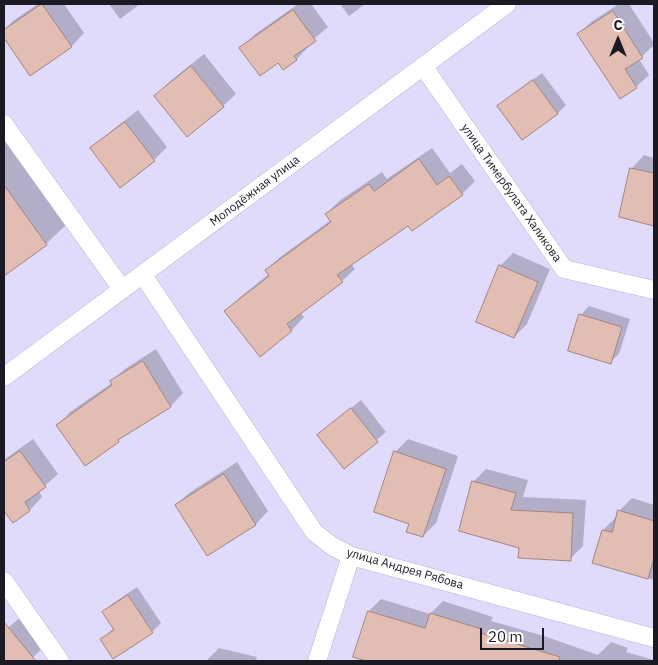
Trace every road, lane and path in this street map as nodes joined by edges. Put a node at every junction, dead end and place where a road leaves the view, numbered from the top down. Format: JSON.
{"nodes":[{"id":1,"x":507,"y":4,"type":"edge"},
{"id":2,"x":423,"y":66,"type":"junction"},
{"id":3,"x":4,"y":124,"type":"edge"},
{"id":4,"x":142,"y":275,"type":"junction"},
{"id":5,"x":122,"y":289,"type":"junction"},
{"id":6,"x":654,"y":290,"type":"edge"},
{"id":7,"x":4,"y":377,"type":"edge"},
{"id":8,"x":351,"y":556,"type":"junction"},
{"id":9,"x":4,"y":581,"type":"edge"},
{"id":10,"x":654,"y":638,"type":"edge"},
{"id":11,"x":60,"y":661,"type":"edge"},
{"id":12,"x":317,"y":661,"type":"edge"}],
"edges":[{"from":1,"to":2,"type":"street","name":"Молодёжная улица"},
{"from":2,"to":4,"type":"street","name":"Молодёжная улица"},
{"from":2,"to":6,"type":"street","name":"улица Тимербулата Халикова"},
{"from":3,"to":5,"type":"street"},
{"from":4,"to":5,"type":"street","name":"Молодёжная улица"},
{"from":4,"to":8,"type":"street","name":"улица Андрея Рябова"},
{"from":5,"to":7,"type":"street","name":"Молодёжная улица"},
{"from":8,"to":10,"type":"street","name":"улица Андрея Рябова"},
{"from":8,"to":12,"type":"street"},
{"from":9,"to":11,"type":"street"}]}
